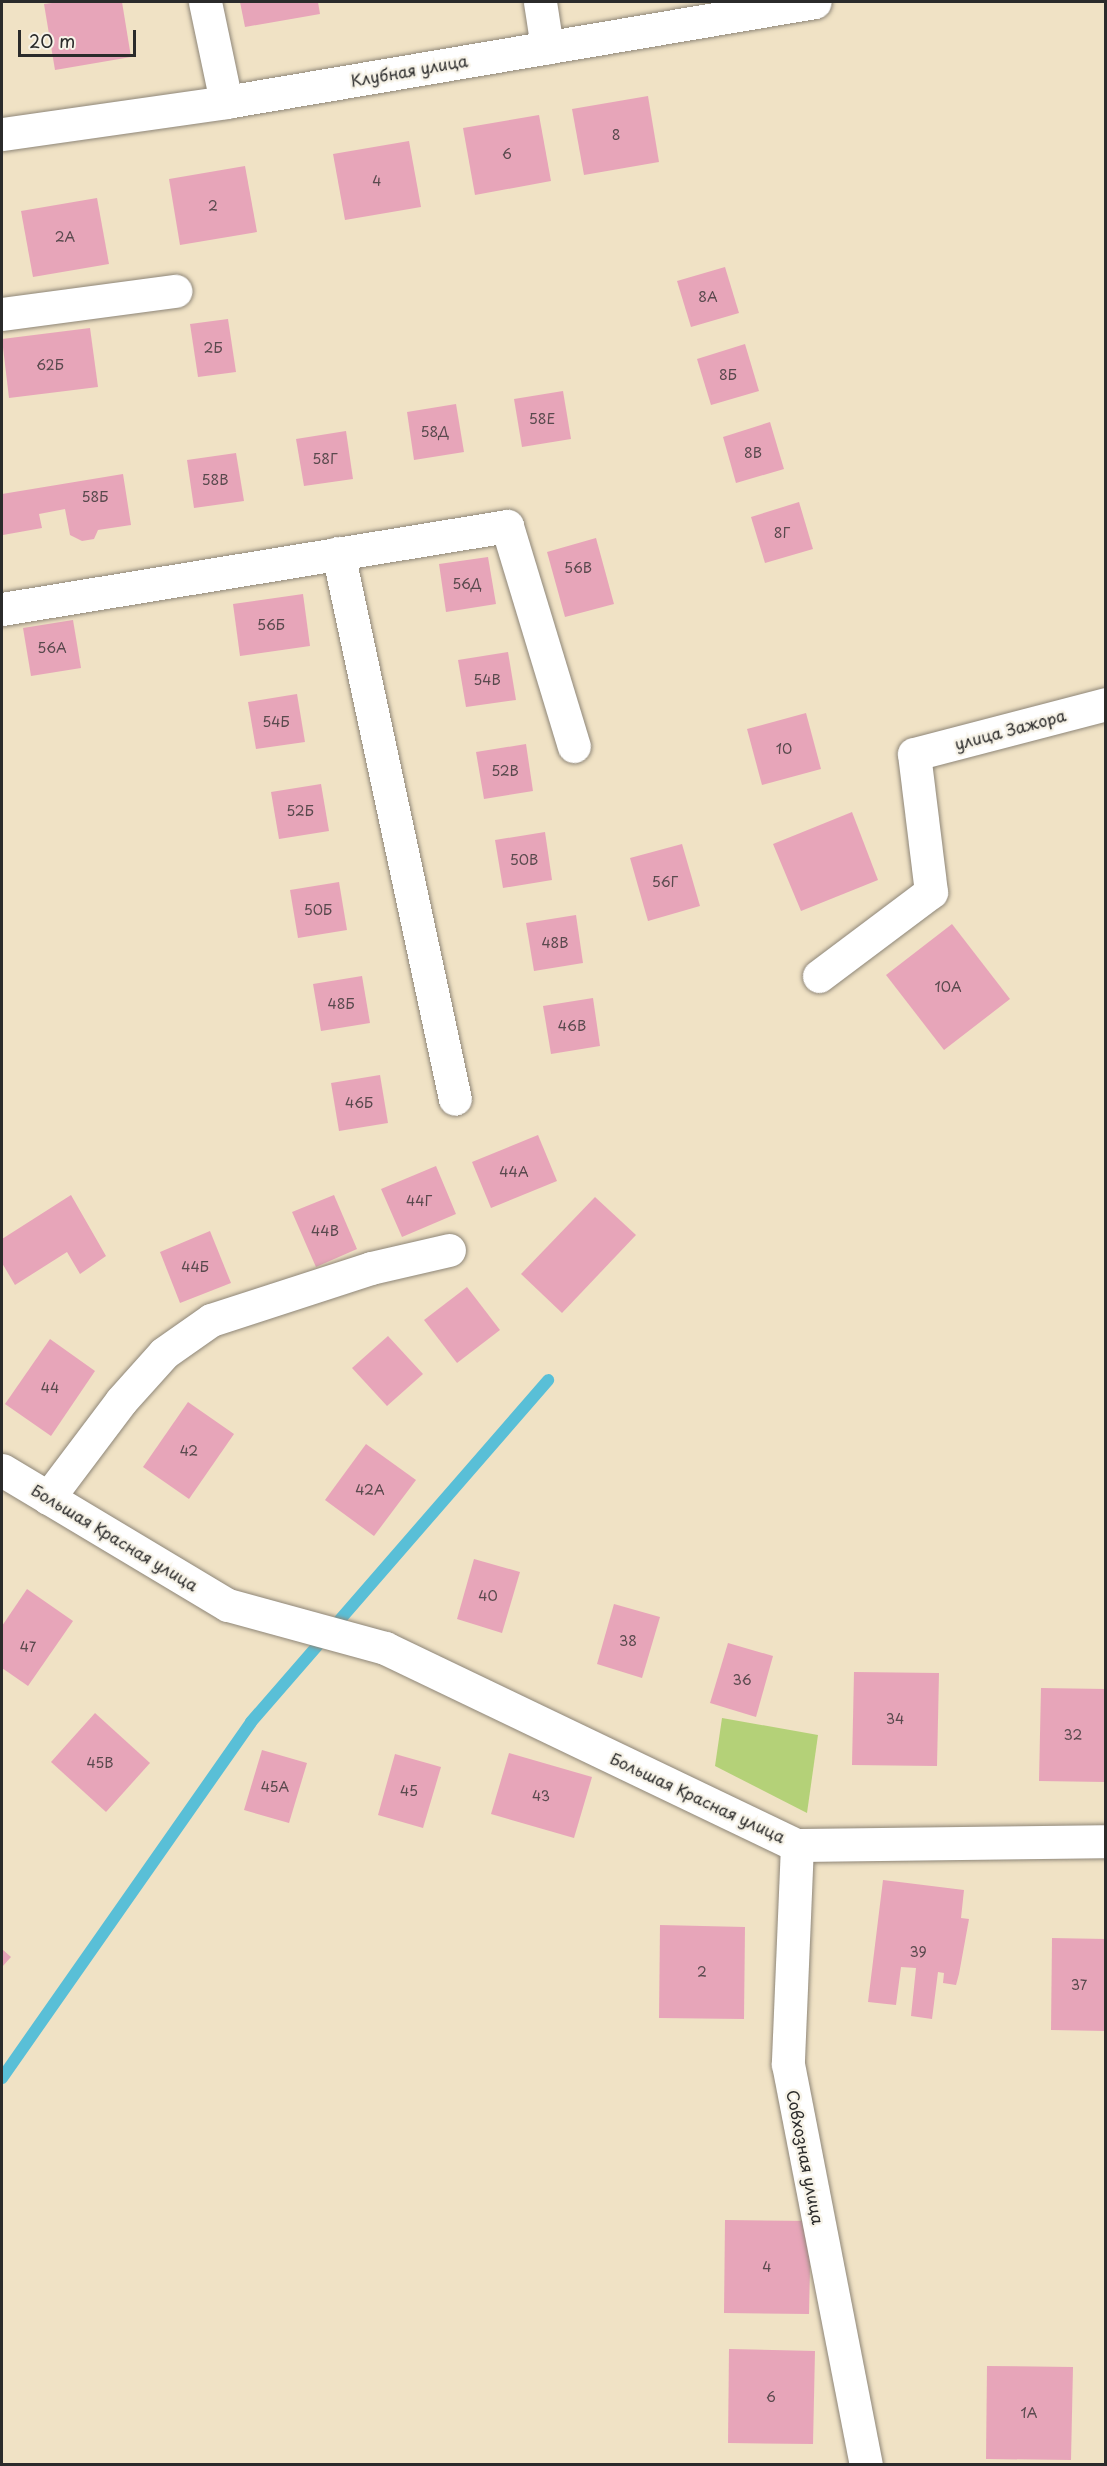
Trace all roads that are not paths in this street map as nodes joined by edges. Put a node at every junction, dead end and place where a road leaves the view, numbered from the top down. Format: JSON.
{"nodes":[{"id":1,"x":205,"y":2,"type":"edge"},
{"id":2,"x":540,"y":2,"type":"edge"},
{"id":3,"x":815,"y":2,"type":"edge"},
{"id":4,"x":547,"y":47,"type":"junction"},
{"id":5,"x":226,"y":102,"type":"junction"},
{"id":6,"x":2,"y":134,"type":"edge"},
{"id":7,"x":175,"y":291,"type":"dead end"},
{"id":8,"x":2,"y":314,"type":"edge"},
{"id":9,"x":338,"y":553,"type":"junction"},
{"id":10,"x":2,"y":609,"type":"edge"},
{"id":11,"x":1106,"y":704,"type":"edge"},
{"id":12,"x":574,"y":746,"type":"dead end"},
{"id":13,"x":819,"y":976,"type":"dead end"},
{"id":14,"x":455,"y":1099,"type":"dead end"},
{"id":15,"x":449,"y":1250,"type":"dead end"},
{"id":16,"x":2,"y":1470,"type":"edge"},
{"id":17,"x":48,"y":1498,"type":"junction"},
{"id":18,"x":1106,"y":1841,"type":"edge"},
{"id":19,"x":797,"y":1845,"type":"junction"},
{"id":20,"x":866,"y":2464,"type":"edge"}],
"edges":[{"from":1,"to":5,"type":"street"},
{"from":2,"to":4,"type":"street"},
{"from":3,"to":4,"type":"street","name":"Клубная улица"},
{"from":4,"to":5,"type":"street","name":"Клубная улица"},
{"from":5,"to":6,"type":"street","name":"Клубная улица"},
{"from":7,"to":8,"type":"street"},
{"from":9,"to":10,"type":"street"},
{"from":9,"to":12,"type":"street"},
{"from":9,"to":14,"type":"street"},
{"from":11,"to":13,"type":"street","name":"улица Зажора"},
{"from":15,"to":17,"type":"street"},
{"from":16,"to":17,"type":"street","name":"Большая Красная улица"},
{"from":17,"to":19,"type":"street","name":"Большая Красная улица"},
{"from":18,"to":19,"type":"street","name":"Большая Красная улица"},
{"from":19,"to":20,"type":"street","name":"Совхозная улица"}]}
